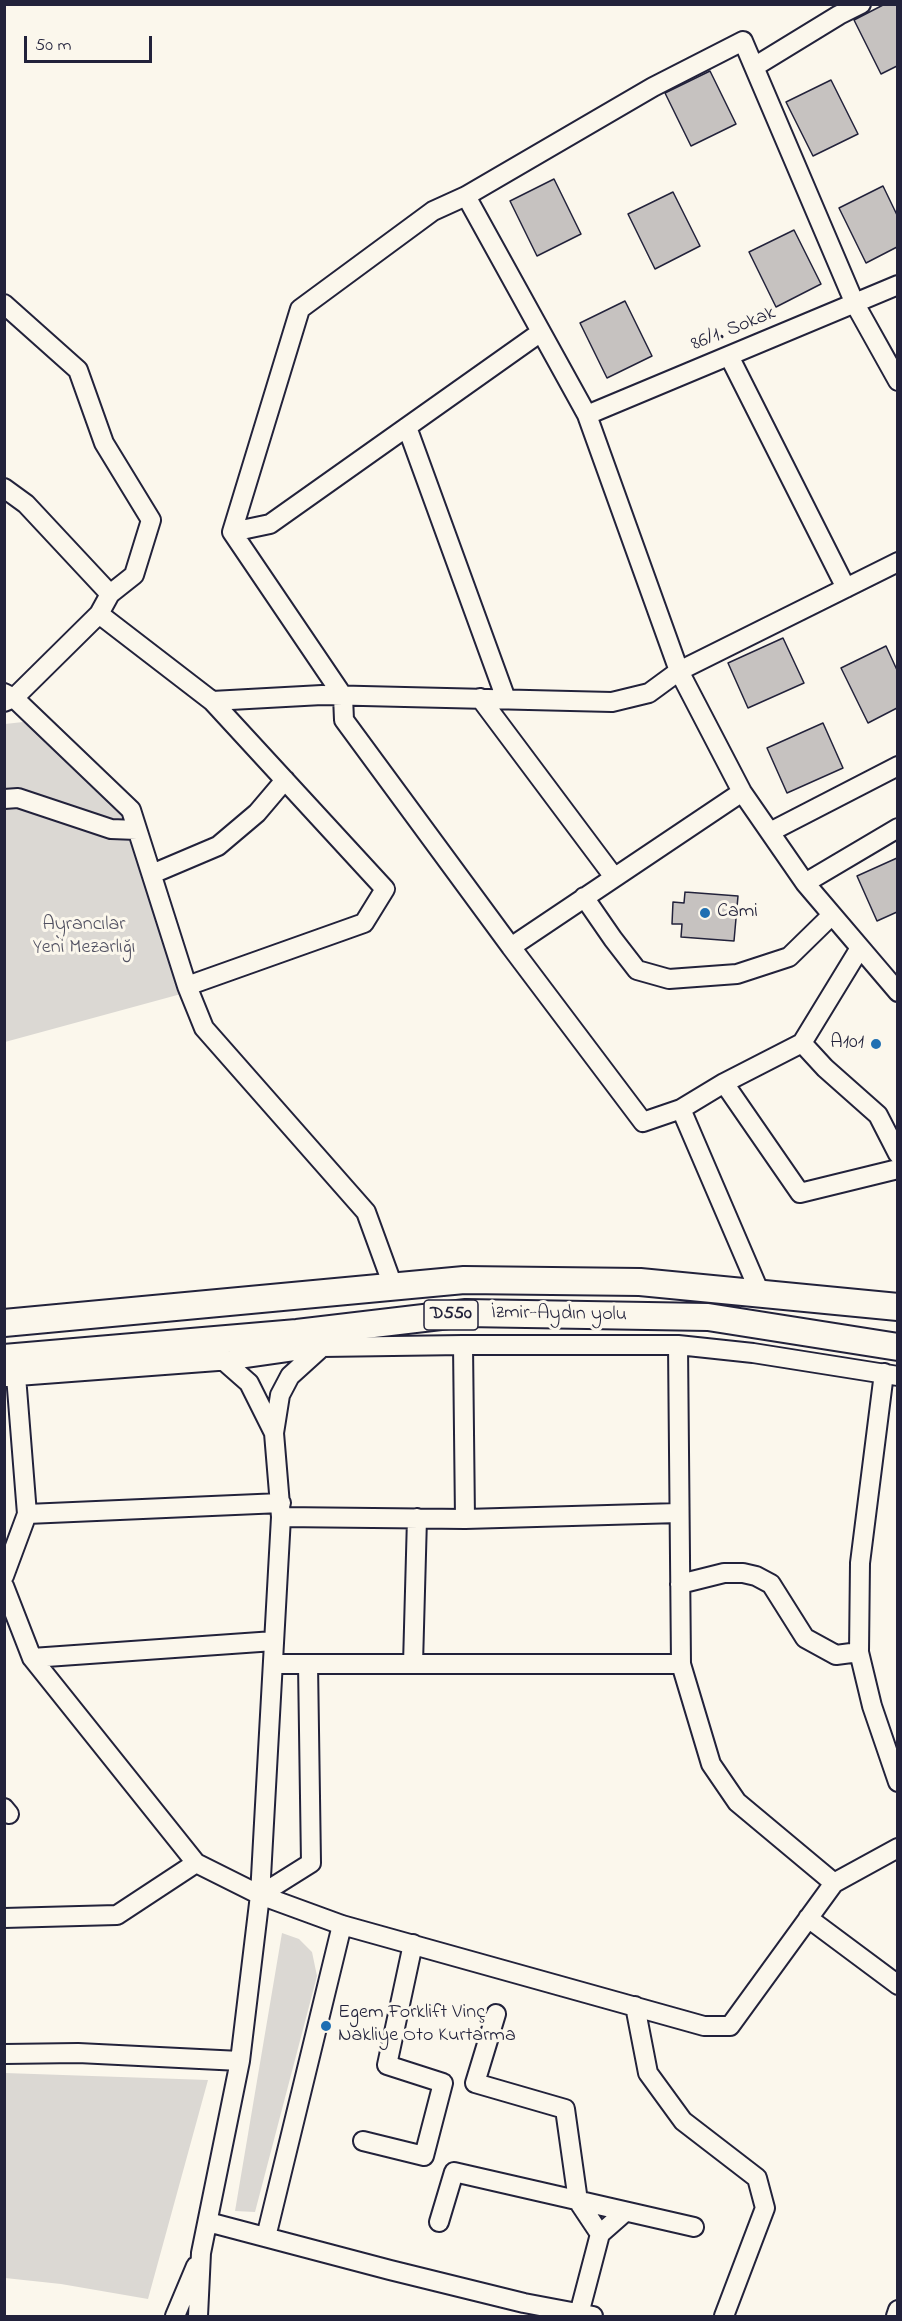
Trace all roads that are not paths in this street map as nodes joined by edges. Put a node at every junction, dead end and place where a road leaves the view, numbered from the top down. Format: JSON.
{"nodes":[{"id":1,"x":861,"y":4,"type":"edge"},
{"id":2,"x":754,"y":67,"type":"junction"},
{"id":3,"x":466,"y":196,"type":"junction"},
{"id":4,"x":897,"y":285,"type":"edge"},
{"id":5,"x":4,"y":304,"type":"edge"},
{"id":6,"x":855,"y":304,"type":"junction"},
{"id":7,"x":541,"y":332,"type":"junction"},
{"id":8,"x":729,"y":356,"type":"junction"},
{"id":9,"x":897,"y":381,"type":"edge"},
{"id":10,"x":587,"y":415,"type":"junction"},
{"id":11,"x":407,"y":427,"type":"junction"},
{"id":12,"x":4,"y":488,"type":"edge"},
{"id":13,"x":232,"y":532,"type":"junction"},
{"id":14,"x":897,"y":562,"type":"edge"},
{"id":15,"x":846,"y":588,"type":"junction"},
{"id":16,"x":111,"y":594,"type":"junction"},
{"id":17,"x":99,"y":614,"type":"junction"},
{"id":18,"x":679,"y":670,"type":"junction"},
{"id":19,"x":343,"y":696,"type":"junction"},
{"id":20,"x":8,"y":698,"type":"edge"},
{"id":21,"x":480,"y":698,"type":"junction"},
{"id":22,"x":506,"y":699,"type":"junction"},
{"id":23,"x":212,"y":701,"type":"junction"},
{"id":24,"x":897,"y":766,"type":"edge"},
{"id":25,"x":285,"y":780,"type":"junction"},
{"id":26,"x":742,"y":792,"type":"junction"},
{"id":27,"x":4,"y":799,"type":"edge"},
{"id":28,"x":897,"y":828,"type":"edge"},
{"id":29,"x":137,"y":830,"type":"junction"},
{"id":30,"x":770,"y":832,"type":"junction"},
{"id":31,"x":152,"y":874,"type":"junction"},
{"id":32,"x":614,"y":877,"type":"junction"},
{"id":33,"x":805,"y":883,"type":"junction"},
{"id":34,"x":584,"y":897,"type":"junction"},
{"id":35,"x":832,"y":915,"type":"junction"},
{"id":36,"x":511,"y":947,"type":"junction"},
{"id":37,"x":860,"y":948,"type":"junction"},
{"id":38,"x":187,"y":986,"type":"junction"},
{"id":39,"x":897,"y":992,"type":"edge"},
{"id":40,"x":802,"y":1043,"type":"junction"},
{"id":41,"x":724,"y":1083,"type":"junction"},
{"id":42,"x":681,"y":1109,"type":"junction"},
{"id":43,"x":897,"y":1154,"type":"edge"},
{"id":44,"x":897,"y":1169,"type":"edge"},
{"id":45,"x":393,"y":1286,"type":"junction"},
{"id":46,"x":760,"y":1293,"type":"junction"},
{"id":47,"x":897,"y":1307,"type":"edge"},
{"id":48,"x":4,"y":1323,"type":"edge"},
{"id":49,"x":355,"y":1326,"type":"junction"},
{"id":50,"x":297,"y":1333,"type":"junction"},
{"id":51,"x":463,"y":1345,"type":"junction"},
{"id":52,"x":678,"y":1345,"type":"junction"},
{"id":53,"x":322,"y":1347,"type":"junction"},
{"id":54,"x":897,"y":1347,"type":"edge"},
{"id":55,"x":224,"y":1361,"type":"junction"},
{"id":56,"x":8,"y":1370,"type":"edge"},
{"id":57,"x":891,"y":1375,"type":"edge"},
{"id":58,"x":274,"y":1433,"type":"junction"},
{"id":59,"x":281,"y":1510,"type":"junction"},
{"id":60,"x":679,"y":1513,"type":"junction"},
{"id":61,"x":27,"y":1514,"type":"junction"},
{"id":62,"x":417,"y":1518,"type":"junction"},
{"id":63,"x":465,"y":1519,"type":"junction"},
{"id":64,"x":4,"y":1576,"type":"edge"},
{"id":65,"x":680,"y":1584,"type":"junction"},
{"id":66,"x":4,"y":1586,"type":"edge"},
{"id":67,"x":274,"y":1641,"type":"junction"},
{"id":68,"x":859,"y":1652,"type":"junction"},
{"id":69,"x":32,"y":1658,"type":"junction"},
{"id":70,"x":274,"y":1664,"type":"junction"},
{"id":71,"x":308,"y":1664,"type":"junction"},
{"id":72,"x":413,"y":1664,"type":"junction"},
{"id":73,"x":681,"y":1664,"type":"junction"},
{"id":74,"x":897,"y":1782,"type":"edge"},
{"id":75,"x":897,"y":1848,"type":"edge"},
{"id":76,"x":196,"y":1863,"type":"junction"},
{"id":77,"x":834,"y":1884,"type":"junction"},
{"id":78,"x":261,"y":1895,"type":"junction"},
{"id":79,"x":4,"y":1918,"type":"edge"},
{"id":80,"x":808,"y":1918,"type":"junction"},
{"id":81,"x":342,"y":1924,"type":"junction"},
{"id":82,"x":413,"y":1944,"type":"junction"},
{"id":83,"x":897,"y":1985,"type":"edge"},
{"id":84,"x":635,"y":2006,"type":"junction"},
{"id":85,"x":496,"y":2014,"type":"dead end"},
{"id":86,"x":4,"y":2054,"type":"edge"},
{"id":87,"x":240,"y":2061,"type":"junction"},
{"id":88,"x":363,"y":2140,"type":"dead end"},
{"id":89,"x":578,"y":2201,"type":"junction"},
{"id":90,"x":625,"y":2212,"type":"junction"},
{"id":91,"x":208,"y":2222,"type":"junction"},
{"id":92,"x":440,"y":2222,"type":"dead end"},
{"id":93,"x":693,"y":2228,"type":"dead end"},
{"id":94,"x":600,"y":2234,"type":"junction"},
{"id":95,"x":266,"y":2237,"type":"junction"},
{"id":96,"x":201,"y":2253,"type":"junction"},
{"id":97,"x":522,"y":2310,"type":"edge"},
{"id":98,"x":897,"y":2310,"type":"edge"},
{"id":99,"x":586,"y":2315,"type":"edge"},
{"id":100,"x":176,"y":2316,"type":"edge"},
{"id":101,"x":198,"y":2316,"type":"edge"},
{"id":102,"x":724,"y":2316,"type":"edge"},
{"id":103,"x":896,"y":2316,"type":"edge"}],
"edges":[{"from":1,"to":2,"type":"street"},
{"from":2,"to":3,"type":"street"},
{"from":2,"to":6,"type":"street"},
{"from":3,"to":7,"type":"street"},
{"from":3,"to":13,"type":"street"},
{"from":4,"to":6,"type":"street","name":"86/1. Sokak"},
{"from":5,"to":16,"type":"street"},
{"from":6,"to":8,"type":"street","name":"86/1. Sokak"},
{"from":6,"to":9,"type":"street"},
{"from":7,"to":10,"type":"street"},
{"from":7,"to":11,"type":"street"},
{"from":8,"to":10,"type":"street","name":"86/1. Sokak"},
{"from":8,"to":15,"type":"street"},
{"from":10,"to":18,"type":"street"},
{"from":11,"to":13,"type":"street"},
{"from":11,"to":22,"type":"street"},
{"from":12,"to":16,"type":"street"},
{"from":13,"to":19,"type":"street"},
{"from":14,"to":15,"type":"street"},
{"from":15,"to":18,"type":"street"},
{"from":16,"to":17,"type":"street"},
{"from":17,"to":20,"type":"street"},
{"from":17,"to":23,"type":"street"},
{"from":18,"to":22,"type":"street"},
{"from":18,"to":26,"type":"street"},
{"from":19,"to":21,"type":"street"},
{"from":19,"to":23,"type":"street"},
{"from":19,"to":36,"type":"street"},
{"from":20,"to":29,"type":"street"},
{"from":21,"to":22,"type":"street"},
{"from":21,"to":32,"type":"street"},
{"from":23,"to":25,"type":"street"},
{"from":24,"to":30,"type":"street"},
{"from":25,"to":31,"type":"street"},
{"from":25,"to":38,"type":"street"},
{"from":26,"to":30,"type":"street"},
{"from":26,"to":32,"type":"street"},
{"from":27,"to":29,"type":"street"},
{"from":28,"to":33,"type":"street"},
{"from":29,"to":31,"type":"street"},
{"from":30,"to":33,"type":"street"},
{"from":31,"to":38,"type":"street"},
{"from":32,"to":34,"type":"street"},
{"from":33,"to":35,"type":"street"},
{"from":34,"to":35,"type":"street"},
{"from":34,"to":36,"type":"street"},
{"from":35,"to":37,"type":"street"},
{"from":36,"to":42,"type":"street"},
{"from":37,"to":39,"type":"street"},
{"from":37,"to":40,"type":"street"},
{"from":38,"to":45,"type":"street"},
{"from":40,"to":41,"type":"street"},
{"from":40,"to":43,"type":"street"},
{"from":41,"to":42,"type":"street"},
{"from":41,"to":44,"type":"street"},
{"from":42,"to":46,"type":"street"},
{"from":45,"to":46,"type":"highway","name":"İzmir-Aydın yolu","number":"D550"},
{"from":45,"to":48,"type":"highway","name":"İzmir-Aydın yolu","number":"D550"},
{"from":46,"to":47,"type":"highway","name":"İzmir-Aydın yolu","number":"D550"},
{"from":49,"to":50,"type":"highway","name":"İzmir-Aydın yolu","number":"D550"},
{"from":49,"to":53,"type":"highway"},
{"from":49,"to":54,"type":"highway","name":"İzmir-Aydın yolu","number":"D550"},
{"from":50,"to":53,"type":"highway"},
{"from":50,"to":56,"type":"highway","name":"İzmir-Aydın yolu","number":"D550"},
{"from":51,"to":52,"type":"street"},
{"from":51,"to":53,"type":"street"},
{"from":51,"to":63,"type":"street"},
{"from":52,"to":57,"type":"street"},
{"from":52,"to":60,"type":"street"},
{"from":53,"to":55,"type":"street"},
{"from":53,"to":58,"type":"street"},
{"from":55,"to":56,"type":"street"},
{"from":55,"to":58,"type":"street"},
{"from":56,"to":61,"type":"street"},
{"from":57,"to":68,"type":"street"},
{"from":58,"to":59,"type":"street"},
{"from":59,"to":61,"type":"street"},
{"from":59,"to":62,"type":"street"},
{"from":59,"to":67,"type":"street"},
{"from":60,"to":63,"type":"street"},
{"from":60,"to":65,"type":"street"},
{"from":61,"to":64,"type":"street"},
{"from":62,"to":63,"type":"street"},
{"from":62,"to":72,"type":"street"},
{"from":65,"to":68,"type":"street"},
{"from":65,"to":73,"type":"street"},
{"from":66,"to":69,"type":"street"},
{"from":67,"to":69,"type":"street"},
{"from":67,"to":70,"type":"street"},
{"from":68,"to":74,"type":"street"},
{"from":69,"to":76,"type":"street"},
{"from":70,"to":71,"type":"street"},
{"from":70,"to":78,"type":"street"},
{"from":71,"to":72,"type":"street"},
{"from":71,"to":78,"type":"street"},
{"from":72,"to":73,"type":"street"},
{"from":73,"to":77,"type":"street"},
{"from":75,"to":77,"type":"street"},
{"from":76,"to":78,"type":"street"},
{"from":76,"to":79,"type":"street"},
{"from":77,"to":80,"type":"street"},
{"from":78,"to":81,"type":"street"},
{"from":78,"to":87,"type":"street"},
{"from":80,"to":83,"type":"street"},
{"from":80,"to":84,"type":"street"},
{"from":81,"to":82,"type":"street"},
{"from":81,"to":95,"type":"street"},
{"from":82,"to":84,"type":"street"},
{"from":82,"to":88,"type":"street"},
{"from":84,"to":102,"type":"street"},
{"from":85,"to":89,"type":"street"},
{"from":86,"to":87,"type":"street"},
{"from":87,"to":91,"type":"street"},
{"from":89,"to":90,"type":"street"},
{"from":89,"to":92,"type":"street"},
{"from":89,"to":94,"type":"street"},
{"from":90,"to":93,"type":"street"},
{"from":90,"to":94,"type":"street"},
{"from":91,"to":95,"type":"street"},
{"from":91,"to":96,"type":"street"},
{"from":94,"to":99,"type":"street"},
{"from":95,"to":97,"type":"street"},
{"from":96,"to":100,"type":"street"},
{"from":96,"to":101,"type":"street"},
{"from":97,"to":99,"type":"street"},
{"from":98,"to":103,"type":"street"}]}
